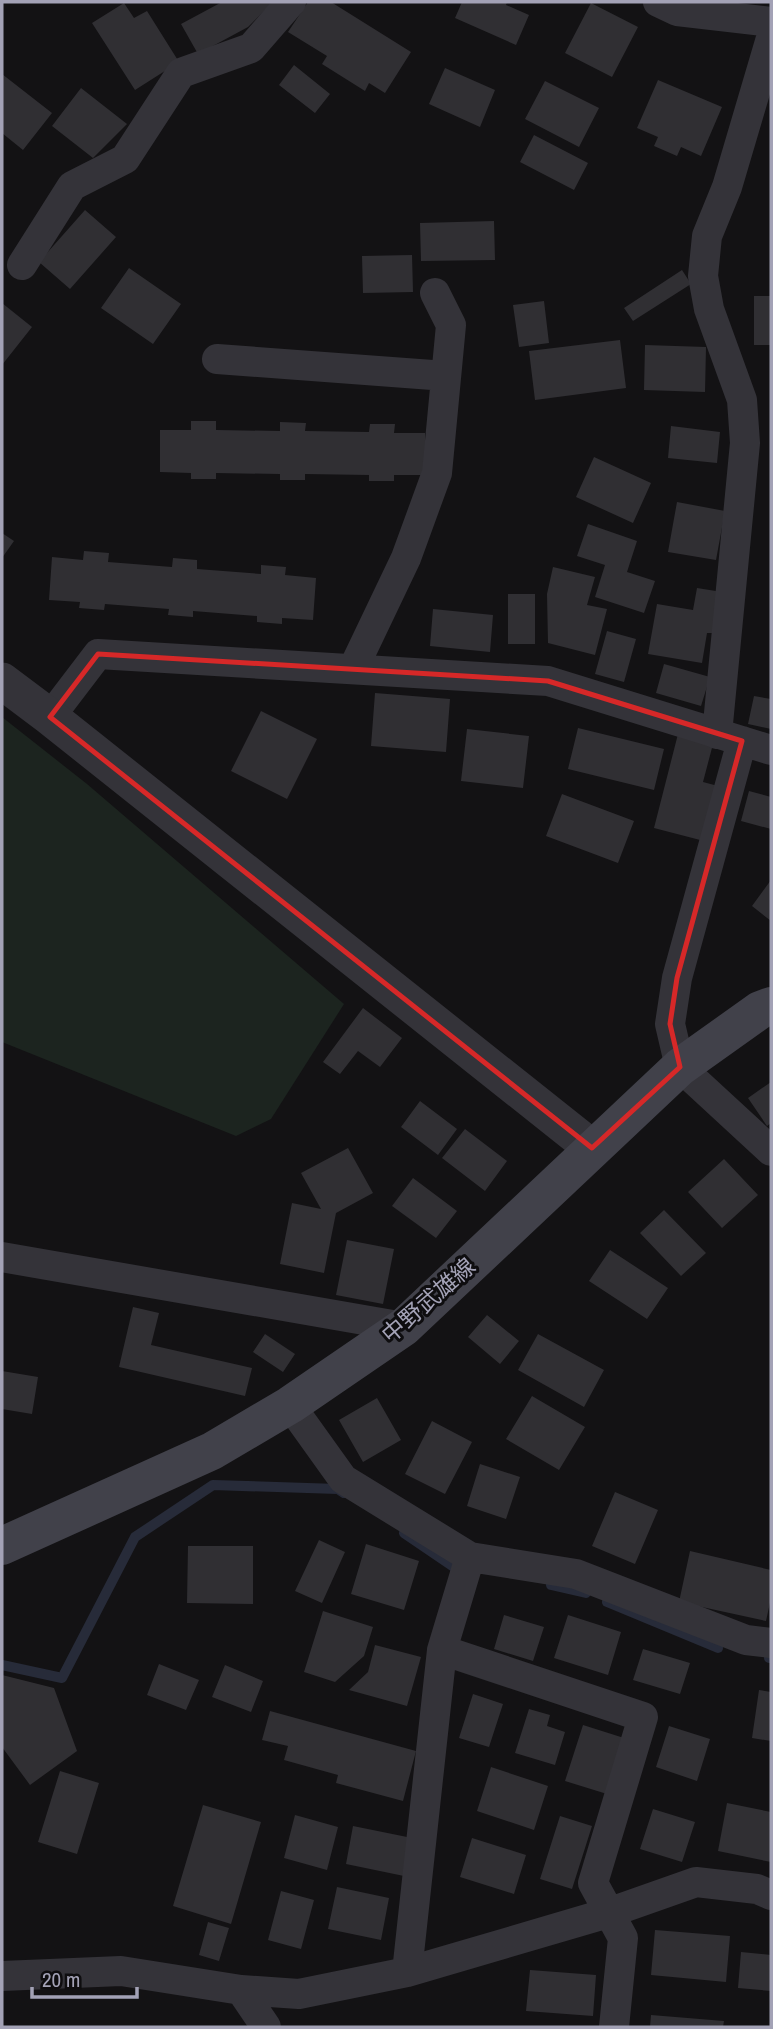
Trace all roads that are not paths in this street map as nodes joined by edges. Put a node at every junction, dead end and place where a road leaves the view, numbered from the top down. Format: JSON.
{"nodes":[{"id":1,"x":291,"y":2,"type":"edge"},
{"id":2,"x":659,"y":2,"type":"edge"},
{"id":3,"x":771,"y":22,"type":"edge"},
{"id":4,"x":771,"y":38,"type":"edge"},
{"id":5,"x":22,"y":265,"type":"dead end"},
{"id":6,"x":435,"y":293,"type":"dead end"},
{"id":7,"x":216,"y":359,"type":"dead end"},
{"id":8,"x":446,"y":376,"type":"junction"},
{"id":9,"x":353,"y":669,"type":"junction"},
{"id":10,"x":2,"y":681,"type":"edge"},
{"id":11,"x":50,"y":717,"type":"junction"},
{"id":12,"x":730,"y":737,"type":"junction"},
{"id":13,"x":771,"y":750,"type":"edge"},
{"id":14,"x":771,"y":1006,"type":"edge"},
{"id":15,"x":680,"y":1067,"type":"junction"},
{"id":16,"x":592,"y":1148,"type":"junction"},
{"id":17,"x":771,"y":1151,"type":"edge"},
{"id":18,"x":2,"y":1257,"type":"edge"},
{"id":19,"x":404,"y":1327,"type":"junction"},
{"id":20,"x":290,"y":1405,"type":"junction"},
{"id":21,"x":2,"y":1546,"type":"edge"},
{"id":22,"x":470,"y":1557,"type":"junction"},
{"id":23,"x":771,"y":1643,"type":"edge"},
{"id":24,"x":442,"y":1650,"type":"junction"},
{"id":25,"x":771,"y":1895,"type":"edge"},
{"id":26,"x":608,"y":1913,"type":"junction"},
{"id":27,"x":407,"y":1972,"type":"junction"},
{"id":28,"x":2,"y":1976,"type":"edge"},
{"id":29,"x":241,"y":1990,"type":"junction"},
{"id":30,"x":266,"y":2027,"type":"edge"},
{"id":31,"x":614,"y":2027,"type":"edge"}],
"edges":[{"from":1,"to":5,"type":"street"},
{"from":2,"to":3,"type":"street"},
{"from":4,"to":12,"type":"street"},
{"from":6,"to":8,"type":"street"},
{"from":7,"to":8,"type":"street"},
{"from":8,"to":9,"type":"street"},
{"from":9,"to":11,"type":"street"},
{"from":9,"to":12,"type":"street"},
{"from":10,"to":11,"type":"street"},
{"from":11,"to":16,"type":"street"},
{"from":12,"to":13,"type":"street"},
{"from":12,"to":15,"type":"street"},
{"from":14,"to":15,"type":"main road","name":"中野武雄線"},
{"from":15,"to":16,"type":"main road","name":"中野武雄線"},
{"from":15,"to":17,"type":"street"},
{"from":16,"to":19,"type":"main road","name":"中野武雄線"},
{"from":18,"to":19,"type":"street"},
{"from":19,"to":20,"type":"main road","name":"中野武雄線"},
{"from":20,"to":21,"type":"main road","name":"中野武雄線"},
{"from":20,"to":22,"type":"street"},
{"from":22,"to":23,"type":"street"},
{"from":22,"to":24,"type":"street"},
{"from":24,"to":26,"type":"street"},
{"from":24,"to":27,"type":"street"},
{"from":25,"to":26,"type":"street"},
{"from":26,"to":27,"type":"street"},
{"from":26,"to":31,"type":"street"},
{"from":27,"to":29,"type":"street"},
{"from":28,"to":29,"type":"street"},
{"from":29,"to":30,"type":"street"}]}
